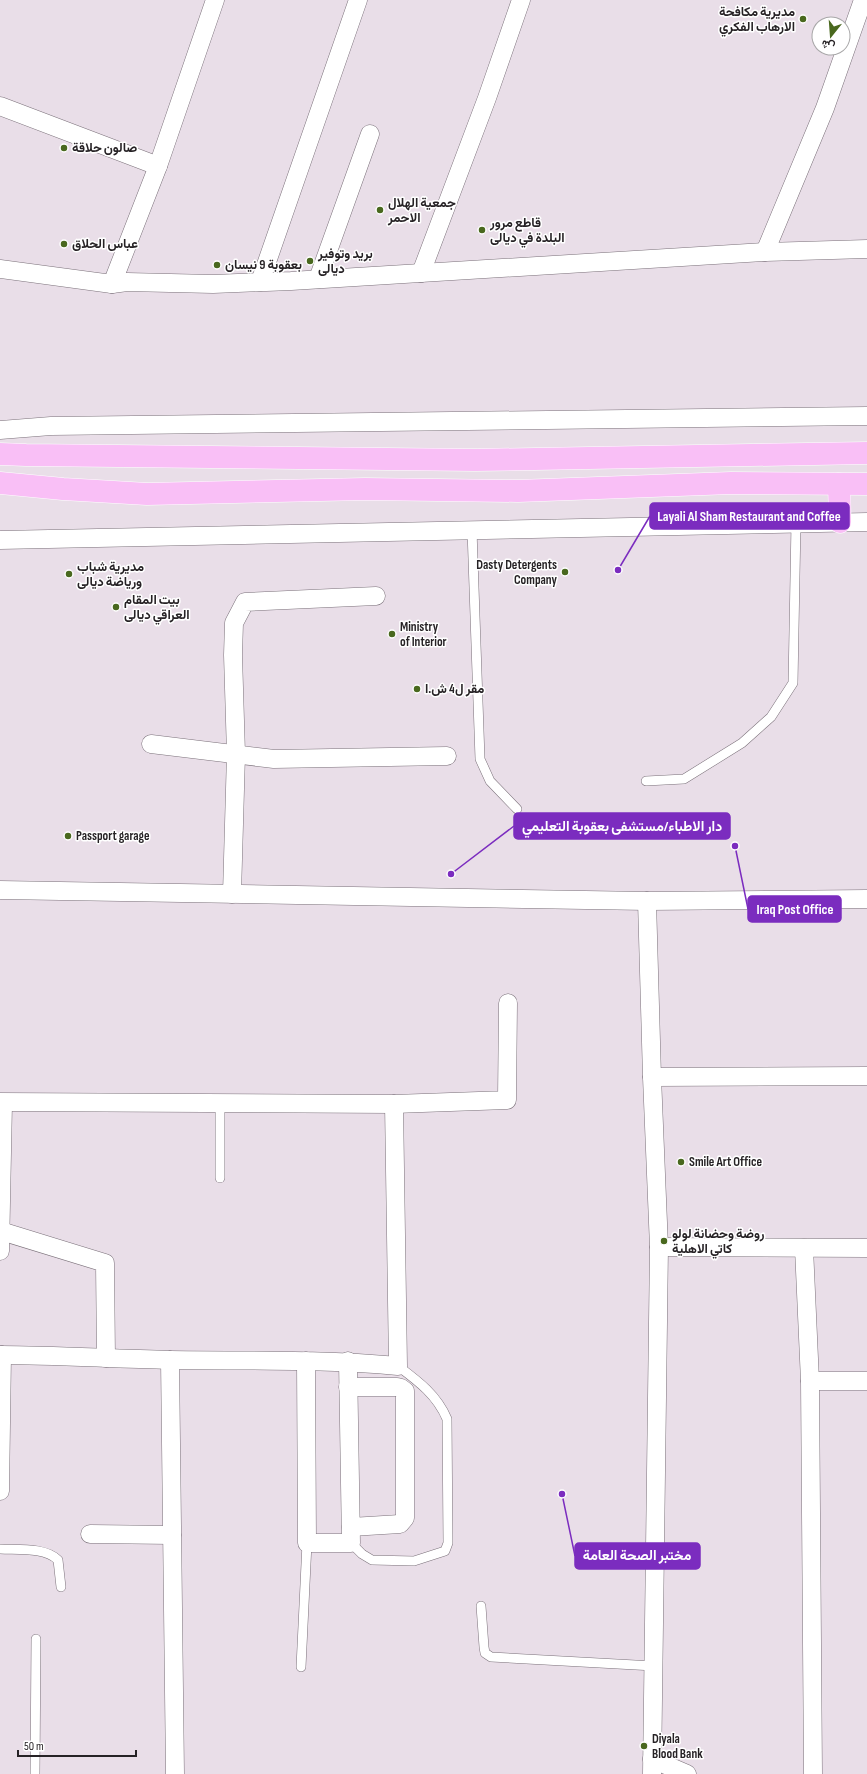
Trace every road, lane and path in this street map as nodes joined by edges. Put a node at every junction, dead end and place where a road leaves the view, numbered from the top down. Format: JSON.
{"nodes":[{"id":1,"x":215,"y":0,"type":"edge"},
{"id":2,"x":358,"y":0,"type":"edge"},
{"id":3,"x":521,"y":0,"type":"edge"},
{"id":4,"x":863,"y":0,"type":"edge"},
{"id":5,"x":0,"y":106,"type":"edge"},
{"id":6,"x":370,"y":134,"type":"dead end"},
{"id":7,"x":158,"y":166,"type":"junction"},
{"id":8,"x":867,"y":249,"type":"edge"},
{"id":9,"x":765,"y":252,"type":"junction"},
{"id":10,"x":0,"y":269,"type":"edge"},
{"id":11,"x":421,"y":273,"type":"junction"},
{"id":12,"x":318,"y":279,"type":"junction"},
{"id":13,"x":260,"y":282,"type":"junction"},
{"id":14,"x":112,"y":284,"type":"junction"},
{"id":15,"x":867,"y":416,"type":"edge"},
{"id":16,"x":0,"y":430,"type":"edge"},
{"id":17,"x":867,"y":453,"type":"edge"},
{"id":18,"x":0,"y":454,"type":"edge"},
{"id":19,"x":0,"y":483,"type":"edge"},
{"id":20,"x":839,"y":484,"type":"junction"},
{"id":21,"x":867,"y":484,"type":"edge"},
{"id":22,"x":840,"y":522,"type":"junction"},
{"id":23,"x":867,"y":522,"type":"edge"},
{"id":24,"x":796,"y":523,"type":"junction"},
{"id":25,"x":472,"y":530,"type":"junction"},
{"id":26,"x":0,"y":540,"type":"edge"},
{"id":27,"x":376,"y":596,"type":"dead end"},
{"id":28,"x":151,"y":744,"type":"dead end"},
{"id":29,"x":236,"y":754,"type":"junction"},
{"id":30,"x":447,"y":756,"type":"dead end"},
{"id":31,"x":646,"y":781,"type":"dead end"},
{"id":32,"x":517,"y":809,"type":"dead end"},
{"id":33,"x":0,"y":890,"type":"edge"},
{"id":34,"x":232,"y":894,"type":"junction"},
{"id":35,"x":867,"y":899,"type":"edge"},
{"id":36,"x":648,"y":900,"type":"junction"},
{"id":37,"x":508,"y":1003,"type":"dead end"},
{"id":38,"x":867,"y":1076,"type":"edge"},
{"id":39,"x":652,"y":1077,"type":"junction"},
{"id":40,"x":2,"y":1103,"type":"edge"},
{"id":41,"x":220,"y":1103,"type":"junction"},
{"id":42,"x":394,"y":1104,"type":"junction"},
{"id":43,"x":220,"y":1178,"type":"dead end"},
{"id":44,"x":1,"y":1231,"type":"junction"},
{"id":45,"x":659,"y":1247,"type":"junction"},
{"id":46,"x":804,"y":1248,"type":"junction"},
{"id":47,"x":867,"y":1248,"type":"edge"},
{"id":48,"x":0,"y":1251,"type":"edge"},
{"id":49,"x":1,"y":1355,"type":"edge"},
{"id":50,"x":106,"y":1358,"type":"junction"},
{"id":51,"x":170,"y":1360,"type":"junction"},
{"id":52,"x":306,"y":1361,"type":"junction"},
{"id":53,"x":348,"y":1361,"type":"junction"},
{"id":54,"x":398,"y":1366,"type":"junction"},
{"id":55,"x":810,"y":1381,"type":"junction"},
{"id":56,"x":867,"y":1381,"type":"edge"},
{"id":57,"x":348,"y":1387,"type":"junction"},
{"id":58,"x":0,"y":1491,"type":"edge"},
{"id":59,"x":90,"y":1534,"type":"dead end"},
{"id":60,"x":172,"y":1535,"type":"junction"},
{"id":61,"x":351,"y":1535,"type":"junction"},
{"id":62,"x":307,"y":1543,"type":"junction"},
{"id":63,"x":0,"y":1549,"type":"edge"},
{"id":64,"x":61,"y":1587,"type":"dead end"},
{"id":65,"x":480,"y":1606,"type":"dead end"},
{"id":66,"x":36,"y":1639,"type":"dead end"},
{"id":67,"x":654,"y":1666,"type":"junction"},
{"id":68,"x":301,"y":1667,"type":"dead end"},
{"id":69,"x":652,"y":1766,"type":"edge"},
{"id":70,"x":35,"y":1774,"type":"edge"},
{"id":71,"x":175,"y":1774,"type":"edge"},
{"id":72,"x":687,"y":1774,"type":"edge"},
{"id":73,"x":813,"y":1774,"type":"edge"}],
"edges":[{"from":1,"to":7,"type":"street"},
{"from":2,"to":13,"type":"street"},
{"from":3,"to":11,"type":"street"},
{"from":4,"to":9,"type":"street"},
{"from":5,"to":7,"type":"street"},
{"from":6,"to":12,"type":"street"},
{"from":7,"to":14,"type":"street"},
{"from":8,"to":9,"type":"street"},
{"from":9,"to":11,"type":"street"},
{"from":10,"to":14,"type":"street"},
{"from":11,"to":12,"type":"street"},
{"from":12,"to":13,"type":"street"},
{"from":13,"to":14,"type":"street"},
{"from":15,"to":16,"type":"street"},
{"from":17,"to":18,"type":"main road"},
{"from":19,"to":20,"type":"main road"},
{"from":20,"to":21,"type":"main road"},
{"from":20,"to":22,"type":"main road"},
{"from":22,"to":23,"type":"street"},
{"from":22,"to":24,"type":"street"},
{"from":24,"to":25,"type":"street"},
{"from":24,"to":31,"type":"lane"},
{"from":25,"to":26,"type":"street"},
{"from":25,"to":32,"type":"lane"},
{"from":27,"to":29,"type":"street"},
{"from":28,"to":29,"type":"street"},
{"from":29,"to":30,"type":"street"},
{"from":29,"to":34,"type":"street"},
{"from":33,"to":34,"type":"street"},
{"from":34,"to":36,"type":"street"},
{"from":35,"to":36,"type":"street"},
{"from":36,"to":39,"type":"street"},
{"from":37,"to":42,"type":"street"},
{"from":38,"to":39,"type":"street"},
{"from":39,"to":45,"type":"street"},
{"from":40,"to":41,"type":"street"},
{"from":40,"to":44,"type":"street"},
{"from":41,"to":42,"type":"street"},
{"from":41,"to":43,"type":"lane"},
{"from":42,"to":54,"type":"street"},
{"from":44,"to":48,"type":"street"},
{"from":44,"to":50,"type":"street"},
{"from":45,"to":46,"type":"street"},
{"from":45,"to":67,"type":"street"},
{"from":46,"to":47,"type":"street"},
{"from":46,"to":55,"type":"street"},
{"from":49,"to":50,"type":"street"},
{"from":49,"to":58,"type":"street"},
{"from":50,"to":51,"type":"street"},
{"from":51,"to":52,"type":"street"},
{"from":51,"to":60,"type":"street"},
{"from":52,"to":53,"type":"street"},
{"from":52,"to":62,"type":"street"},
{"from":53,"to":54,"type":"street"},
{"from":53,"to":57,"type":"street"},
{"from":54,"to":61,"type":"lane"},
{"from":55,"to":56,"type":"street"},
{"from":55,"to":73,"type":"street"},
{"from":57,"to":61,"type":"street"},
{"from":57,"to":61,"type":"street"},
{"from":59,"to":60,"type":"street"},
{"from":60,"to":71,"type":"street"},
{"from":61,"to":62,"type":"street"},
{"from":62,"to":68,"type":"lane"},
{"from":63,"to":64,"type":"lane"},
{"from":65,"to":67,"type":"lane"},
{"from":66,"to":70,"type":"lane"},
{"from":67,"to":69,"type":"street"},
{"from":69,"to":72,"type":"street"}]}
